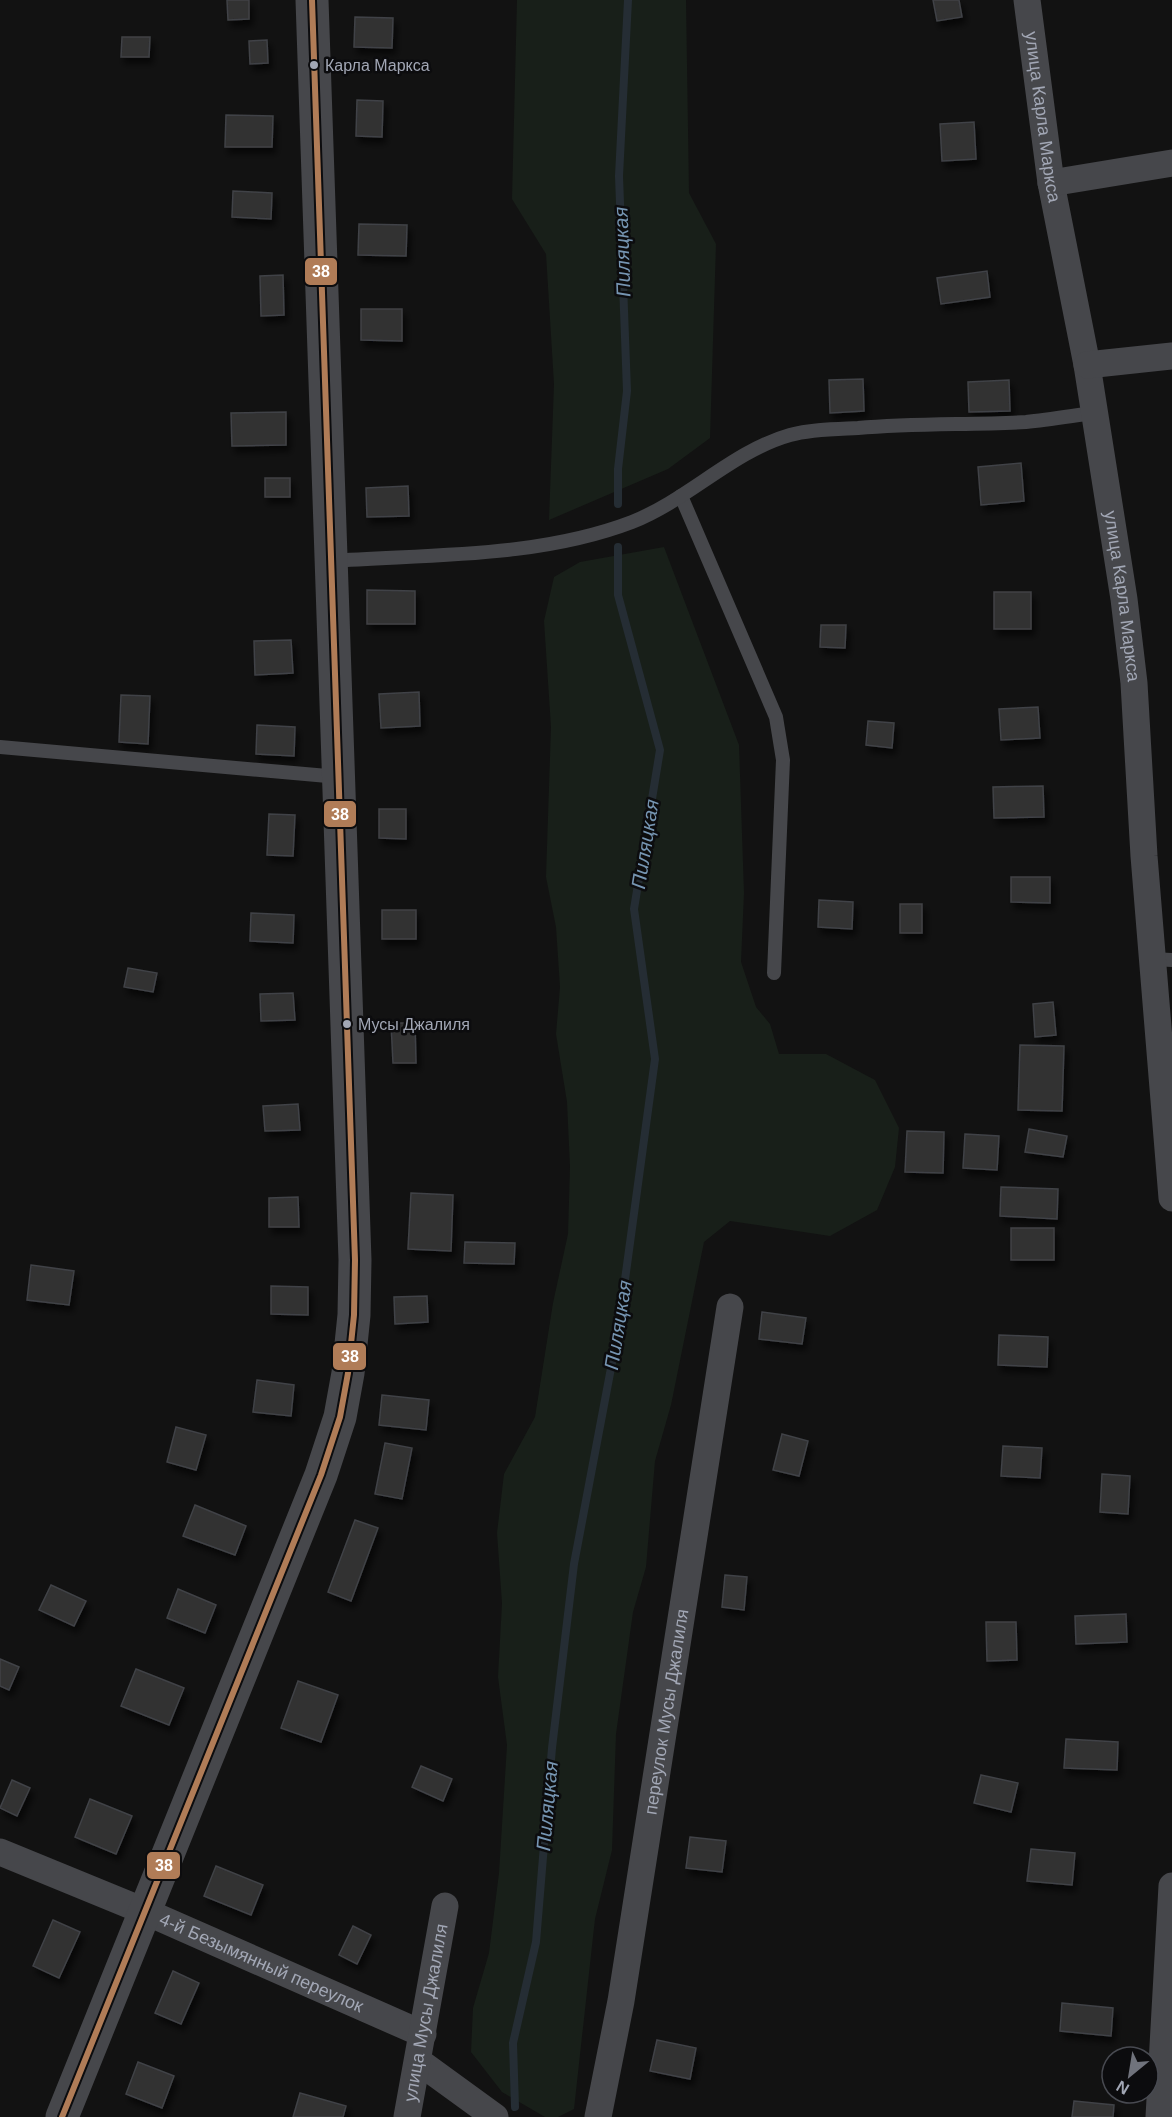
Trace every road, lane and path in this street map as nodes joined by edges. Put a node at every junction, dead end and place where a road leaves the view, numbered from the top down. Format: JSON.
{"nodes":[{"id":1,"x":312,"y":0,"type":"edge"},
{"id":2,"x":1027,"y":0,"type":"edge"},
{"id":3,"x":1172,"y":163,"type":"edge"},
{"id":4,"x":1051,"y":183,"type":"junction"},
{"id":5,"x":1172,"y":356,"type":"edge"},
{"id":6,"x":1087,"y":365,"type":"junction"},
{"id":7,"x":1093,"y":413,"type":"junction"},
{"id":8,"x":681,"y":496,"type":"junction"},
{"id":9,"x":331,"y":561,"type":"junction"},
{"id":10,"x":0,"y":747,"type":"edge"},
{"id":11,"x":339,"y":777,"type":"junction"},
{"id":12,"x":1162,"y":959,"type":"edge"},
{"id":13,"x":774,"y":973,"type":"dead end"},
{"id":14,"x":1172,"y":1198,"type":"edge"},
{"id":15,"x":730,"y":1307,"type":"dead end"},
{"id":16,"x":0,"y":1851,"type":"edge"},
{"id":17,"x":1172,"y":1886,"type":"edge"},
{"id":18,"x":445,"y":1906,"type":"dead end"},
{"id":19,"x":144,"y":1911,"type":"junction"},
{"id":20,"x":423,"y":2034,"type":"junction"},
{"id":21,"x":418,"y":2061,"type":"junction"},
{"id":22,"x":62,"y":2117,"type":"edge"},
{"id":23,"x":406,"y":2117,"type":"edge"},
{"id":24,"x":495,"y":2117,"type":"edge"},
{"id":25,"x":598,"y":2117,"type":"edge"},
{"id":26,"x":1159,"y":2117,"type":"edge"}],
"edges":[{"from":1,"to":9,"type":"street"},
{"from":2,"to":4,"type":"street","name":"улица Карла Маркса"},
{"from":3,"to":4,"type":"street"},
{"from":4,"to":6,"type":"street","name":"улица Карла Маркса"},
{"from":5,"to":6,"type":"street"},
{"from":6,"to":7,"type":"street","name":"улица Карла Маркса"},
{"from":7,"to":8,"type":"lane"},
{"from":7,"to":12,"type":"street","name":"улица Карла Маркса"},
{"from":8,"to":9,"type":"lane"},
{"from":8,"to":13,"type":"lane"},
{"from":9,"to":11,"type":"street"},
{"from":10,"to":11,"type":"lane"},
{"from":11,"to":19,"type":"street"},
{"from":12,"to":14,"type":"street","name":"улица Карла Маркса"},
{"from":15,"to":25,"type":"street","name":"переулок Мусы Джалиля"},
{"from":16,"to":19,"type":"street","name":"4-й Безымянный переулок"},
{"from":17,"to":26,"type":"street"},
{"from":18,"to":20,"type":"street","name":"улица Мусы Джалиля"},
{"from":19,"to":20,"type":"street","name":"4-й Безымянный переулок"},
{"from":19,"to":22,"type":"street"},
{"from":20,"to":21,"type":"street","name":"улица Мусы Джалиля"},
{"from":21,"to":23,"type":"street","name":"улица Мусы Джалиля"},
{"from":21,"to":24,"type":"street"}]}
